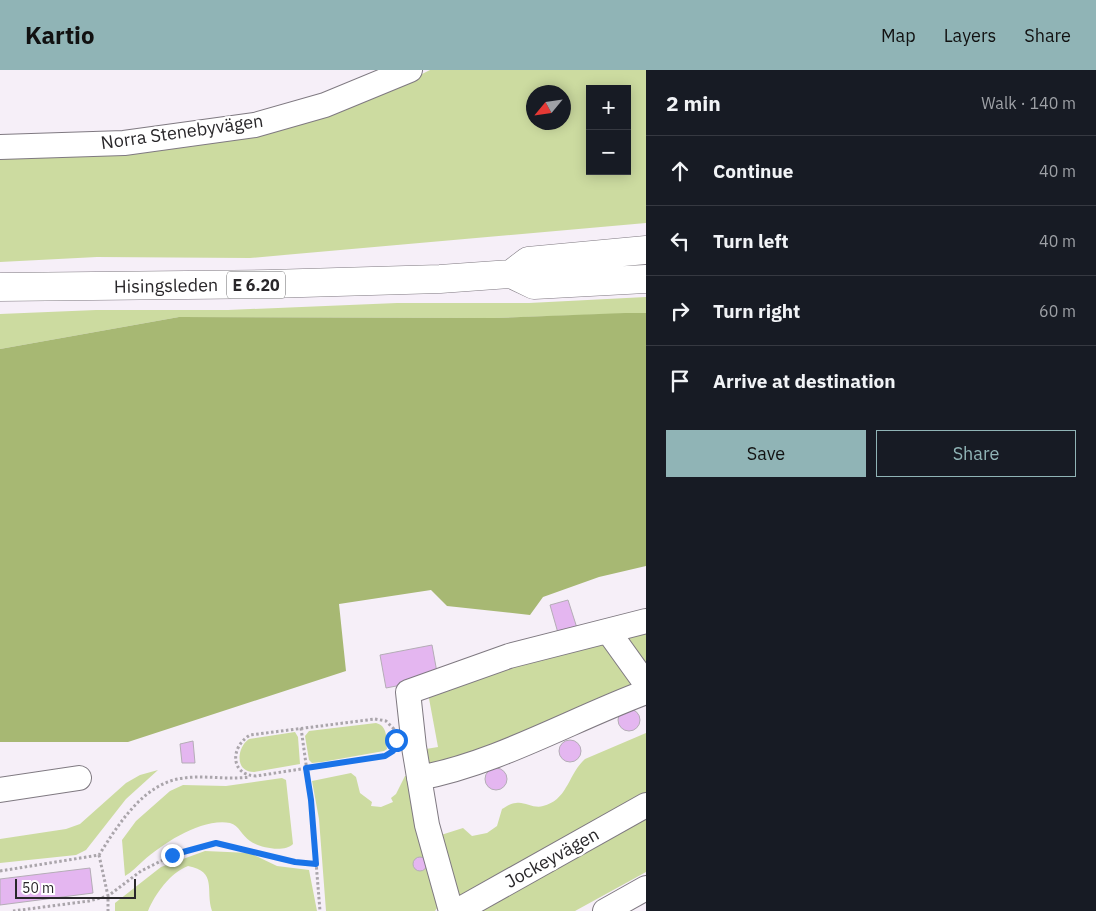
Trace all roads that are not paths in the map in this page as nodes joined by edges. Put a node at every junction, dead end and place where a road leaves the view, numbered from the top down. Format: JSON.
{"nodes":[{"id":1,"x":410,"y":70,"type":"edge"},
{"id":2,"x":386,"y":75,"type":"edge"},
{"id":3,"x":0,"y":147,"type":"edge"},
{"id":4,"x":646,"y":250,"type":"edge"},
{"id":5,"x":511,"y":274,"type":"junction"},
{"id":6,"x":646,"y":279,"type":"edge"},
{"id":7,"x":0,"y":287,"type":"edge"},
{"id":8,"x":646,"y":621,"type":"edge"},
{"id":9,"x":608,"y":631,"type":"junction"},
{"id":10,"x":646,"y":684,"type":"edge"},
{"id":11,"x":646,"y":692,"type":"edge"},
{"id":12,"x":79,"y":778,"type":"dead end"},
{"id":13,"x":419,"y":778,"type":"junction"},
{"id":14,"x":0,"y":790,"type":"edge"},
{"id":15,"x":646,"y":804,"type":"edge"},
{"id":16,"x":646,"y":888,"type":"edge"},
{"id":17,"x":451,"y":911,"type":"edge"},
{"id":18,"x":457,"y":911,"type":"edge"},
{"id":19,"x":604,"y":911,"type":"edge"}],
"edges":[{"from":1,"to":2,"type":"street","name":"Norra Stenebyvägen"},
{"from":2,"to":3,"type":"street","name":"Norra Stenebyvägen"},
{"from":4,"to":5,"type":"highway","name":"Hisingsleden","number":"E 6.20"},
{"from":5,"to":6,"type":"highway","name":"Hisingsleden","number":"E 6.20"},
{"from":5,"to":7,"type":"highway","name":"Hisingsleden","number":"E 6.20"},
{"from":8,"to":9,"type":"street"},
{"from":9,"to":10,"type":"street"},
{"from":9,"to":13,"type":"street"},
{"from":11,"to":13,"type":"street"},
{"from":12,"to":14,"type":"street"},
{"from":13,"to":17,"type":"street"},
{"from":15,"to":18,"type":"street","name":"Jockeyvägen"},
{"from":16,"to":19,"type":"street"}]}
